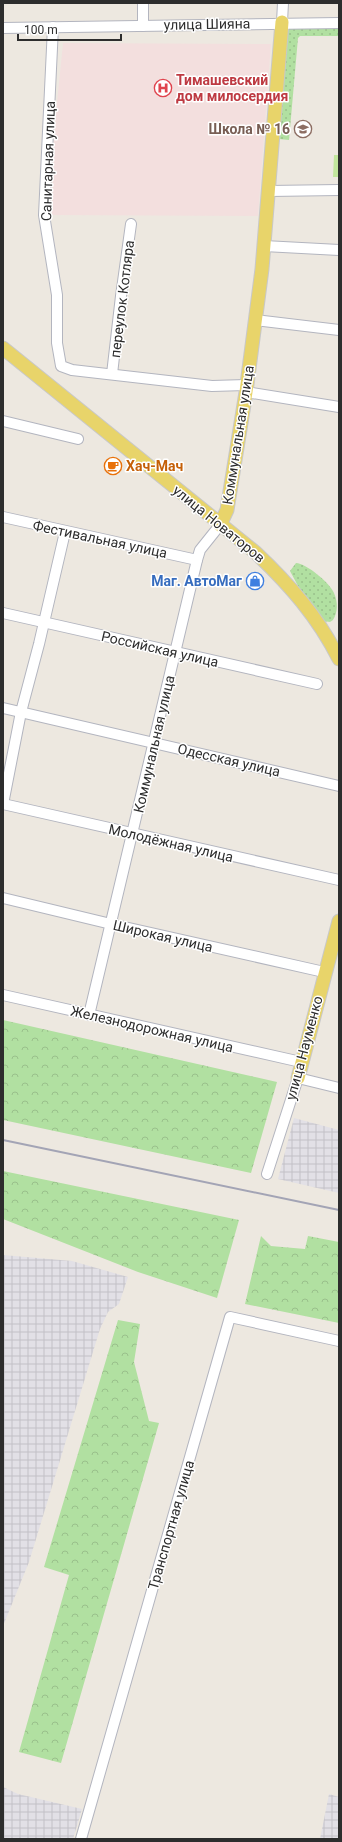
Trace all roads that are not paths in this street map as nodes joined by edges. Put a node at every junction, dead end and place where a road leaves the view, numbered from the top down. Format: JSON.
{"nodes":[{"id":1,"x":142,"y":3,"type":"edge"},
{"id":2,"x":283,"y":3,"type":"edge"},
{"id":3,"x":282,"y":22,"type":"junction"},
{"id":4,"x":339,"y":23,"type":"edge"},
{"id":5,"x":143,"y":26,"type":"junction"},
{"id":6,"x":53,"y":27,"type":"junction"},
{"id":7,"x":3,"y":28,"type":"edge"},
{"id":8,"x":339,"y":190,"type":"edge"},
{"id":9,"x":269,"y":191,"type":"junction"},
{"id":10,"x":132,"y":224,"type":"dead end"},
{"id":11,"x":264,"y":246,"type":"junction"},
{"id":12,"x":339,"y":250,"type":"edge"},
{"id":13,"x":255,"y":320,"type":"junction"},
{"id":14,"x":339,"y":330,"type":"edge"},
{"id":15,"x":3,"y":348,"type":"edge"},
{"id":16,"x":61,"y":366,"type":"joint"},
{"id":17,"x":112,"y":374,"type":"junction"},
{"id":18,"x":246,"y":388,"type":"junction"},
{"id":19,"x":339,"y":407,"type":"edge"},
{"id":20,"x":3,"y":422,"type":"edge"},
{"id":21,"x":78,"y":438,"type":"dead end"},
{"id":22,"x":3,"y":517,"type":"edge"},
{"id":23,"x":220,"y":525,"type":"junction"},
{"id":24,"x":65,"y":532,"type":"junction"},
{"id":25,"x":197,"y":560,"type":"junction"},
{"id":26,"x":3,"y":613,"type":"edge"},
{"id":27,"x":43,"y":622,"type":"junction"},
{"id":28,"x":175,"y":652,"type":"junction"},
{"id":29,"x":339,"y":659,"type":"edge"},
{"id":30,"x":317,"y":684,"type":"dead end"},
{"id":31,"x":3,"y":708,"type":"edge"},
{"id":32,"x":21,"y":712,"type":"junction"},
{"id":33,"x":154,"y":742,"type":"junction"},
{"id":34,"x":339,"y":786,"type":"edge"},
{"id":35,"x":3,"y":804,"type":"edge"},
{"id":36,"x":133,"y":834,"type":"junction"},
{"id":37,"x":339,"y":880,"type":"edge"},
{"id":38,"x":3,"y":898,"type":"edge"},
{"id":39,"x":339,"y":921,"type":"edge"},
{"id":40,"x":111,"y":924,"type":"junction"},
{"id":41,"x":324,"y":972,"type":"junction"},
{"id":42,"x":3,"y":995,"type":"edge"},
{"id":43,"x":89,"y":1015,"type":"junction"},
{"id":44,"x":301,"y":1062,"type":"junction"},
{"id":45,"x":298,"y":1078,"type":"junction"},
{"id":46,"x":339,"y":1088,"type":"edge"},
{"id":47,"x":267,"y":1174,"type":"dead end"},
{"id":48,"x":339,"y":1341,"type":"edge"},
{"id":49,"x":81,"y":1839,"type":"edge"}],
"edges":[{"from":1,"to":5,"type":"street"},
{"from":2,"to":3,"type":"street","name":"Коммунальная улица"},
{"from":3,"to":4,"type":"street","name":"улица Шияна"},
{"from":3,"to":5,"type":"street","name":"улица Шияна"},
{"from":3,"to":9,"type":"main road","name":"Коммунальная улица"},
{"from":5,"to":6,"type":"street","name":"улица Шияна"},
{"from":6,"to":7,"type":"street","name":"улица Шияна"},
{"from":6,"to":16,"type":"street","name":"Санитарная улица"},
{"from":8,"to":9,"type":"street"},
{"from":9,"to":11,"type":"main road","name":"Коммунальная улица"},
{"from":10,"to":17,"type":"street","name":"переулок Котляра"},
{"from":11,"to":12,"type":"street"},
{"from":11,"to":13,"type":"main road","name":"Коммунальная улица"},
{"from":13,"to":14,"type":"street"},
{"from":13,"to":18,"type":"main road","name":"Коммунальная улица"},
{"from":15,"to":23,"type":"main road","name":"улица Новаторов"},
{"from":16,"to":17,"type":"street","name":"переулок Котляра"},
{"from":17,"to":18,"type":"street","name":"переулок Котляра"},
{"from":18,"to":19,"type":"street","name":"переулок Котляра"},
{"from":18,"to":23,"type":"main road","name":"Коммунальная улица"},
{"from":20,"to":21,"type":"street"},
{"from":22,"to":24,"type":"street","name":"Фестивальная улица"},
{"from":23,"to":25,"type":"street","name":"Коммунальная улица"},
{"from":23,"to":29,"type":"main road","name":"улица Новаторов"},
{"from":24,"to":25,"type":"street","name":"Фестивальная улица"},
{"from":24,"to":27,"type":"street"},
{"from":25,"to":28,"type":"street","name":"Коммунальная улица"},
{"from":26,"to":27,"type":"street","name":"Российская улица"},
{"from":27,"to":28,"type":"street","name":"Российская улица"},
{"from":27,"to":32,"type":"street"},
{"from":28,"to":30,"type":"street","name":"Российская улица"},
{"from":28,"to":33,"type":"street","name":"Коммунальная улица"},
{"from":31,"to":32,"type":"street","name":"Одесская улица"},
{"from":32,"to":33,"type":"street","name":"Одесская улица"},
{"from":32,"to":35,"type":"street"},
{"from":33,"to":34,"type":"street","name":"Одесская улица"},
{"from":33,"to":36,"type":"street","name":"Коммунальная улица"},
{"from":35,"to":36,"type":"street","name":"Молодёжная улица"},
{"from":36,"to":37,"type":"street","name":"Молодёжная улица"},
{"from":36,"to":40,"type":"street","name":"Коммунальная улица"},
{"from":38,"to":40,"type":"street","name":"Широкая улица"},
{"from":39,"to":41,"type":"main road","name":"улица Науменко"},
{"from":40,"to":41,"type":"street","name":"Широкая улица"},
{"from":40,"to":43,"type":"street","name":"Коммунальная улица"},
{"from":41,"to":44,"type":"main road","name":"улица Науменко"},
{"from":42,"to":43,"type":"street","name":"Железнодорожная улица"},
{"from":43,"to":44,"type":"street","name":"Железнодорожная улица"},
{"from":44,"to":45,"type":"main road","name":"улица Науменко"},
{"from":45,"to":46,"type":"street"},
{"from":45,"to":47,"type":"street","name":"улица Науменко"},
{"from":48,"to":49,"type":"street","name":"Транспортная улица"}]}
